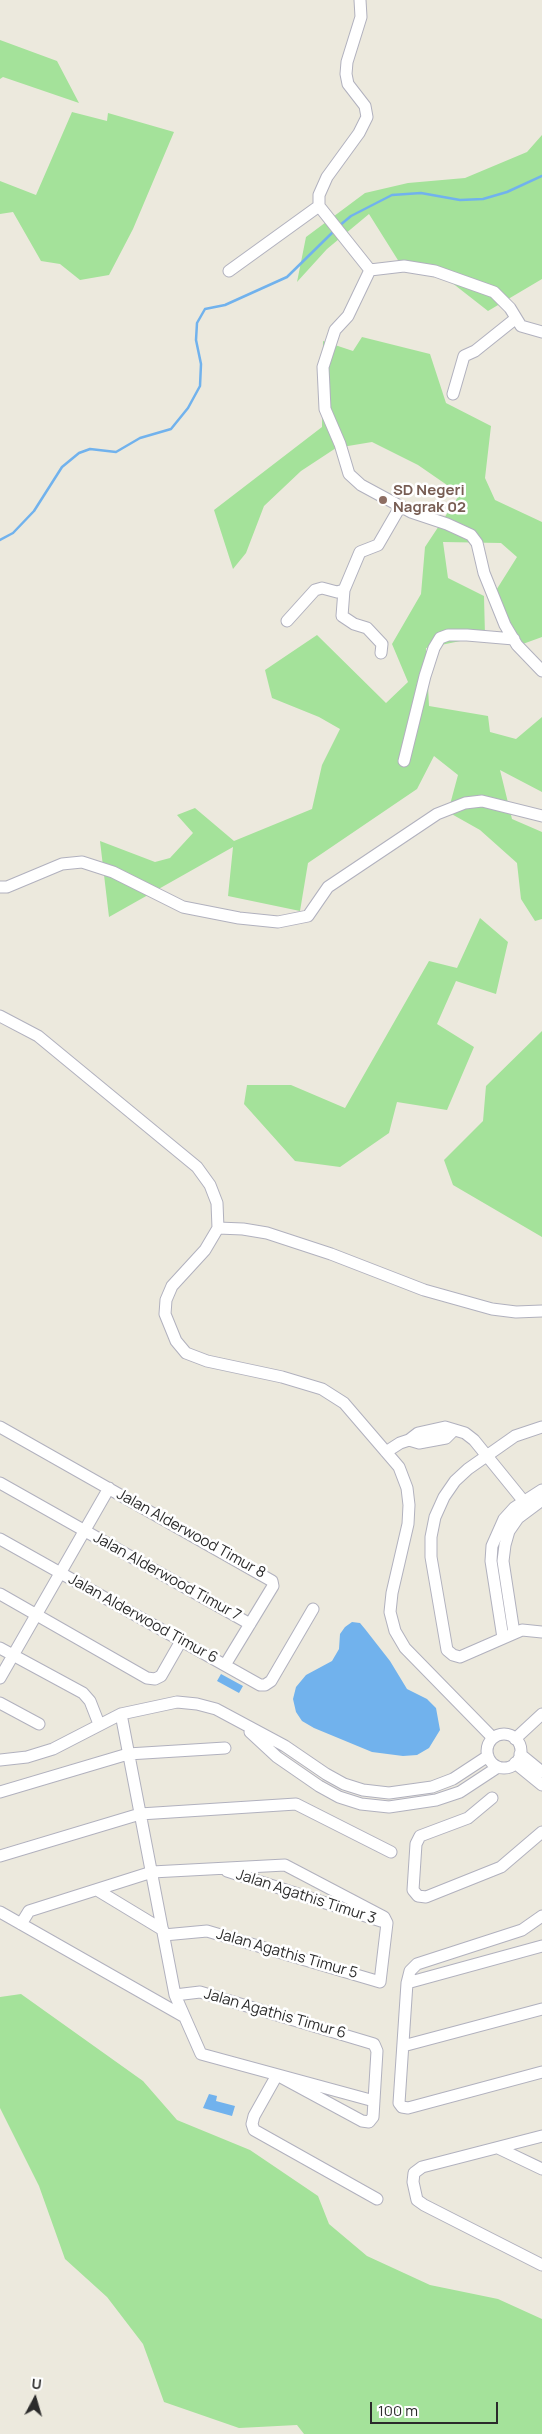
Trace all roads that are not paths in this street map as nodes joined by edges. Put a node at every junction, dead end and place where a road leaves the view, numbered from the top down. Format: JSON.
{"nodes":[{"id":1,"x":360,"y":0,"type":"edge"},
{"id":2,"x":319,"y":206,"type":"junction"},
{"id":3,"x":370,"y":270,"type":"junction"},
{"id":4,"x":230,"y":271,"type":"dead end"},
{"id":5,"x":516,"y":319,"type":"junction"},
{"id":6,"x":542,"y":332,"type":"edge"},
{"id":7,"x":453,"y":394,"type":"dead end"},
{"id":8,"x":400,"y":507,"type":"junction"},
{"id":9,"x":344,"y":590,"type":"junction"},
{"id":10,"x":287,"y":621,"type":"dead end"},
{"id":11,"x":514,"y":639,"type":"junction"},
{"id":12,"x":381,"y":653,"type":"dead end"},
{"id":13,"x":542,"y":671,"type":"edge"},
{"id":14,"x":404,"y":761,"type":"dead end"},
{"id":15,"x":542,"y":816,"type":"edge"},
{"id":16,"x":0,"y":887,"type":"edge"},
{"id":17,"x":0,"y":1016,"type":"edge"},
{"id":18,"x":218,"y":1228,"type":"junction"},
{"id":19,"x":542,"y":1311,"type":"edge"},
{"id":20,"x":0,"y":1427,"type":"edge"},
{"id":21,"x":542,"y":1427,"type":"edge"},
{"id":22,"x":386,"y":1452,"type":"junction"},
{"id":23,"x":487,"y":1456,"type":"junction"},
{"id":24,"x":0,"y":1483,"type":"edge"},
{"id":25,"x":109,"y":1488,"type":"junction"},
{"id":26,"x":542,"y":1490,"type":"edge"},
{"id":27,"x":542,"y":1500,"type":"edge"},
{"id":28,"x":527,"y":1506,"type":"junction"},
{"id":29,"x":85,"y":1531,"type":"junction"},
{"id":30,"x":0,"y":1539,"type":"edge"},
{"id":31,"x":60,"y":1573,"type":"junction"},
{"id":32,"x":0,"y":1594,"type":"edge"},
{"id":33,"x":313,"y":1609,"type":"dead end"},
{"id":34,"x":37,"y":1614,"type":"junction"},
{"id":35,"x":250,"y":1624,"type":"junction"},
{"id":36,"x":542,"y":1632,"type":"edge"},
{"id":37,"x":514,"y":1633,"type":"junction"},
{"id":38,"x":503,"y":1638,"type":"junction"},
{"id":39,"x":181,"y":1640,"type":"junction"},
{"id":40,"x":0,"y":1648,"type":"edge"},
{"id":41,"x":13,"y":1655,"type":"junction"},
{"id":42,"x":225,"y":1665,"type":"junction"},
{"id":43,"x":0,"y":1678,"type":"edge"},
{"id":44,"x":0,"y":1703,"type":"edge"},
{"id":45,"x":121,"y":1714,"type":"junction"},
{"id":46,"x":542,"y":1714,"type":"edge"},
{"id":47,"x":236,"y":1719,"type":"junction"},
{"id":48,"x":39,"y":1724,"type":"dead end"},
{"id":49,"x":99,"y":1724,"type":"junction"},
{"id":50,"x":493,"y":1738,"type":"junction"},
{"id":51,"x":516,"y":1739,"type":"junction"},
{"id":52,"x":225,"y":1748,"type":"dead end"},
{"id":53,"x":128,"y":1754,"type":"junction"},
{"id":54,"x":488,"y":1756,"type":"junction"},
{"id":55,"x":518,"y":1759,"type":"junction"},
{"id":56,"x":0,"y":1760,"type":"edge"},
{"id":57,"x":498,"y":1767,"type":"junction"},
{"id":58,"x":542,"y":1772,"type":"edge"},
{"id":59,"x":542,"y":1785,"type":"edge"},
{"id":60,"x":0,"y":1792,"type":"edge"},
{"id":61,"x":492,"y":1798,"type":"dead end"},
{"id":62,"x":140,"y":1814,"type":"junction"},
{"id":63,"x":542,"y":1832,"type":"edge"},
{"id":64,"x":391,"y":1852,"type":"dead end"},
{"id":65,"x":0,"y":1856,"type":"edge"},
{"id":66,"x":220,"y":1869,"type":"junction"},
{"id":67,"x":152,"y":1872,"type":"junction"},
{"id":68,"x":97,"y":1890,"type":"junction"},
{"id":69,"x":0,"y":1912,"type":"edge"},
{"id":70,"x":542,"y":1916,"type":"edge"},
{"id":71,"x":388,"y":1923,"type":"junction"},
{"id":72,"x":21,"y":1924,"type":"junction"},
{"id":73,"x":164,"y":1933,"type":"junction"},
{"id":74,"x":542,"y":1946,"type":"edge"},
{"id":75,"x":406,"y":1983,"type":"junction"},
{"id":76,"x":175,"y":1995,"type":"junction"},
{"id":77,"x":542,"y":2009,"type":"edge"},
{"id":78,"x":183,"y":2016,"type":"junction"},
{"id":79,"x":403,"y":2046,"type":"junction"},
{"id":80,"x":542,"y":2072,"type":"edge"},
{"id":81,"x":277,"y":2075,"type":"junction"},
{"id":82,"x":374,"y":2101,"type":"junction"},
{"id":83,"x":542,"y":2136,"type":"edge"},
{"id":84,"x":498,"y":2148,"type":"junction"},
{"id":85,"x":542,"y":2169,"type":"edge"},
{"id":86,"x":377,"y":2199,"type":"dead end"},
{"id":87,"x":542,"y":2265,"type":"edge"}],
"edges":[{"from":1,"to":2,"type":"street"},
{"from":2,"to":3,"type":"street"},
{"from":2,"to":4,"type":"street"},
{"from":3,"to":5,"type":"street"},
{"from":3,"to":8,"type":"street"},
{"from":5,"to":6,"type":"street"},
{"from":5,"to":7,"type":"street"},
{"from":8,"to":9,"type":"street"},
{"from":8,"to":11,"type":"street"},
{"from":9,"to":10,"type":"street"},
{"from":9,"to":12,"type":"street"},
{"from":11,"to":13,"type":"street"},
{"from":11,"to":14,"type":"street"},
{"from":15,"to":16,"type":"street"},
{"from":17,"to":18,"type":"street"},
{"from":18,"to":19,"type":"street"},
{"from":18,"to":22,"type":"street"},
{"from":20,"to":25,"type":"street","name":"Jalan Alderwood Timur 8"},
{"from":21,"to":23,"type":"street"},
{"from":22,"to":23,"type":"street"},
{"from":22,"to":50,"type":"street"},
{"from":23,"to":28,"type":"street"},
{"from":23,"to":38,"type":"street"},
{"from":24,"to":29,"type":"street","name":"Jalan Alderwood Timur 7"},
{"from":25,"to":29,"type":"street"},
{"from":25,"to":35,"type":"street","name":"Jalan Alderwood Timur 8"},
{"from":26,"to":28,"type":"street"},
{"from":27,"to":28,"type":"street"},
{"from":28,"to":37,"type":"street"},
{"from":28,"to":38,"type":"street"},
{"from":29,"to":31,"type":"street"},
{"from":29,"to":35,"type":"street","name":"Jalan Alderwood Timur 7"},
{"from":30,"to":31,"type":"street","name":"Jalan Alderwood Timur 6"},
{"from":31,"to":34,"type":"street"},
{"from":31,"to":39,"type":"street","name":"Jalan Alderwood Timur 6"},
{"from":32,"to":34,"type":"street"},
{"from":33,"to":42,"type":"street","name":"Jalan Alderwood Timur 6"},
{"from":34,"to":39,"type":"street"},
{"from":34,"to":41,"type":"street"},
{"from":35,"to":42,"type":"street"},
{"from":36,"to":37,"type":"street"},
{"from":37,"to":38,"type":"street"},
{"from":39,"to":42,"type":"street","name":"Jalan Alderwood Timur 6"},
{"from":40,"to":41,"type":"street"},
{"from":41,"to":43,"type":"street"},
{"from":41,"to":49,"type":"street"},
{"from":44,"to":48,"type":"street"},
{"from":45,"to":47,"type":"street"},
{"from":45,"to":49,"type":"street"},
{"from":45,"to":53,"type":"street"},
{"from":46,"to":51,"type":"street"},
{"from":47,"to":54,"type":"street"},
{"from":47,"to":57,"type":"street"},
{"from":49,"to":56,"type":"street"},
{"from":50,"to":51,"type":"street"},
{"from":50,"to":54,"type":"street"},
{"from":51,"to":55,"type":"street"},
{"from":52,"to":53,"type":"street"},
{"from":53,"to":60,"type":"street"},
{"from":53,"to":62,"type":"street"},
{"from":54,"to":57,"type":"street"},
{"from":55,"to":57,"type":"street"},
{"from":55,"to":58,"type":"street"},
{"from":55,"to":59,"type":"street"},
{"from":61,"to":63,"type":"street"},
{"from":62,"to":64,"type":"street"},
{"from":62,"to":65,"type":"street"},
{"from":62,"to":67,"type":"street"},
{"from":66,"to":67,"type":"street","name":"Jalan Agathis Timur 3"},
{"from":66,"to":71,"type":"street","name":"Jalan Agathis Timur 3"},
{"from":66,"to":71,"type":"street","name":"Jalan Agathis Timur 3"},
{"from":67,"to":68,"type":"street","name":"Jalan Agathis Timur 3"},
{"from":67,"to":73,"type":"street"},
{"from":68,"to":72,"type":"street","name":"Jalan Agathis Timur 3"},
{"from":68,"to":73,"type":"street"},
{"from":69,"to":72,"type":"street"},
{"from":70,"to":75,"type":"street"},
{"from":71,"to":73,"type":"street","name":"Jalan Agathis Timur 5"},
{"from":72,"to":78,"type":"street"},
{"from":73,"to":76,"type":"street"},
{"from":74,"to":75,"type":"street"},
{"from":75,"to":79,"type":"street"},
{"from":76,"to":78,"type":"street"},
{"from":76,"to":82,"type":"street","name":"Jalan Agathis Timur 6"},
{"from":77,"to":79,"type":"street"},
{"from":78,"to":81,"type":"street"},
{"from":79,"to":80,"type":"street"},
{"from":81,"to":82,"type":"street"},
{"from":81,"to":82,"type":"street"},
{"from":81,"to":86,"type":"street"},
{"from":83,"to":84,"type":"street"},
{"from":84,"to":85,"type":"street"},
{"from":84,"to":87,"type":"street"}]}
